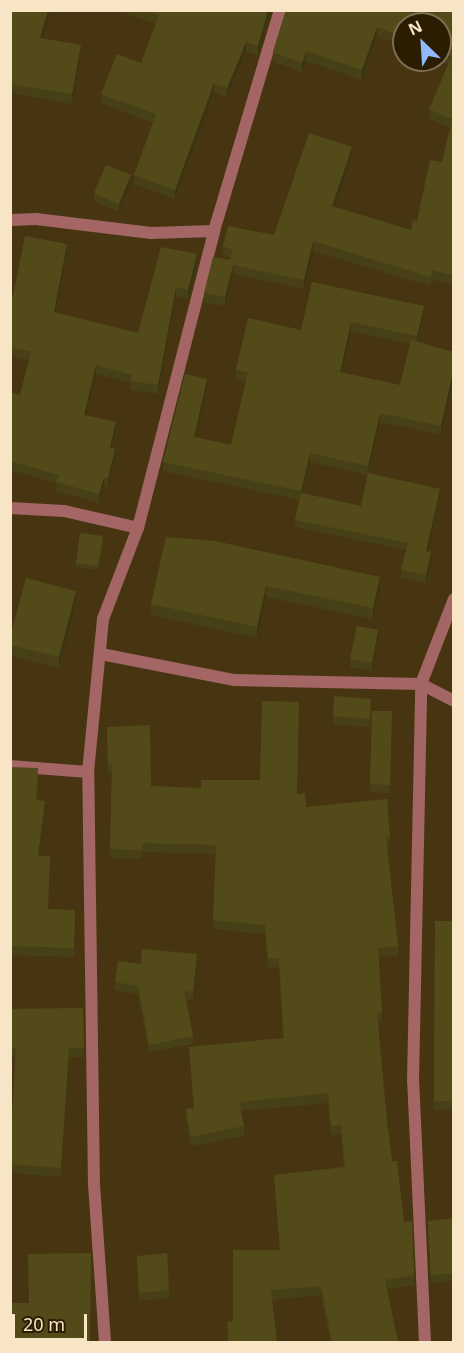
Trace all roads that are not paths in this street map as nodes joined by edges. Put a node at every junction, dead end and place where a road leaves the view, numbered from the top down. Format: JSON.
{"nodes":[{"id":1,"x":280,"y":10,"type":"edge"},
{"id":2,"x":10,"y":220,"type":"edge"},
{"id":3,"x":214,"y":231,"type":"junction"},
{"id":4,"x":10,"y":508,"type":"edge"},
{"id":5,"x":138,"y":528,"type":"junction"},
{"id":6,"x":453,"y":599,"type":"edge"},
{"id":7,"x":101,"y":654,"type":"junction"},
{"id":8,"x":421,"y":684,"type":"junction"},
{"id":9,"x":453,"y":701,"type":"edge"},
{"id":10,"x":10,"y":766,"type":"edge"},
{"id":11,"x":88,"y":772,"type":"junction"},
{"id":12,"x":105,"y":1342,"type":"edge"},
{"id":13,"x":425,"y":1342,"type":"edge"}],
"edges":[{"from":1,"to":3,"type":"street"},
{"from":2,"to":3,"type":"street"},
{"from":3,"to":5,"type":"street"},
{"from":4,"to":5,"type":"street"},
{"from":5,"to":7,"type":"street"},
{"from":6,"to":8,"type":"street"},
{"from":7,"to":8,"type":"street"},
{"from":7,"to":11,"type":"street"},
{"from":8,"to":9,"type":"street"},
{"from":8,"to":13,"type":"street"},
{"from":10,"to":11,"type":"street"},
{"from":11,"to":12,"type":"street"}]}
